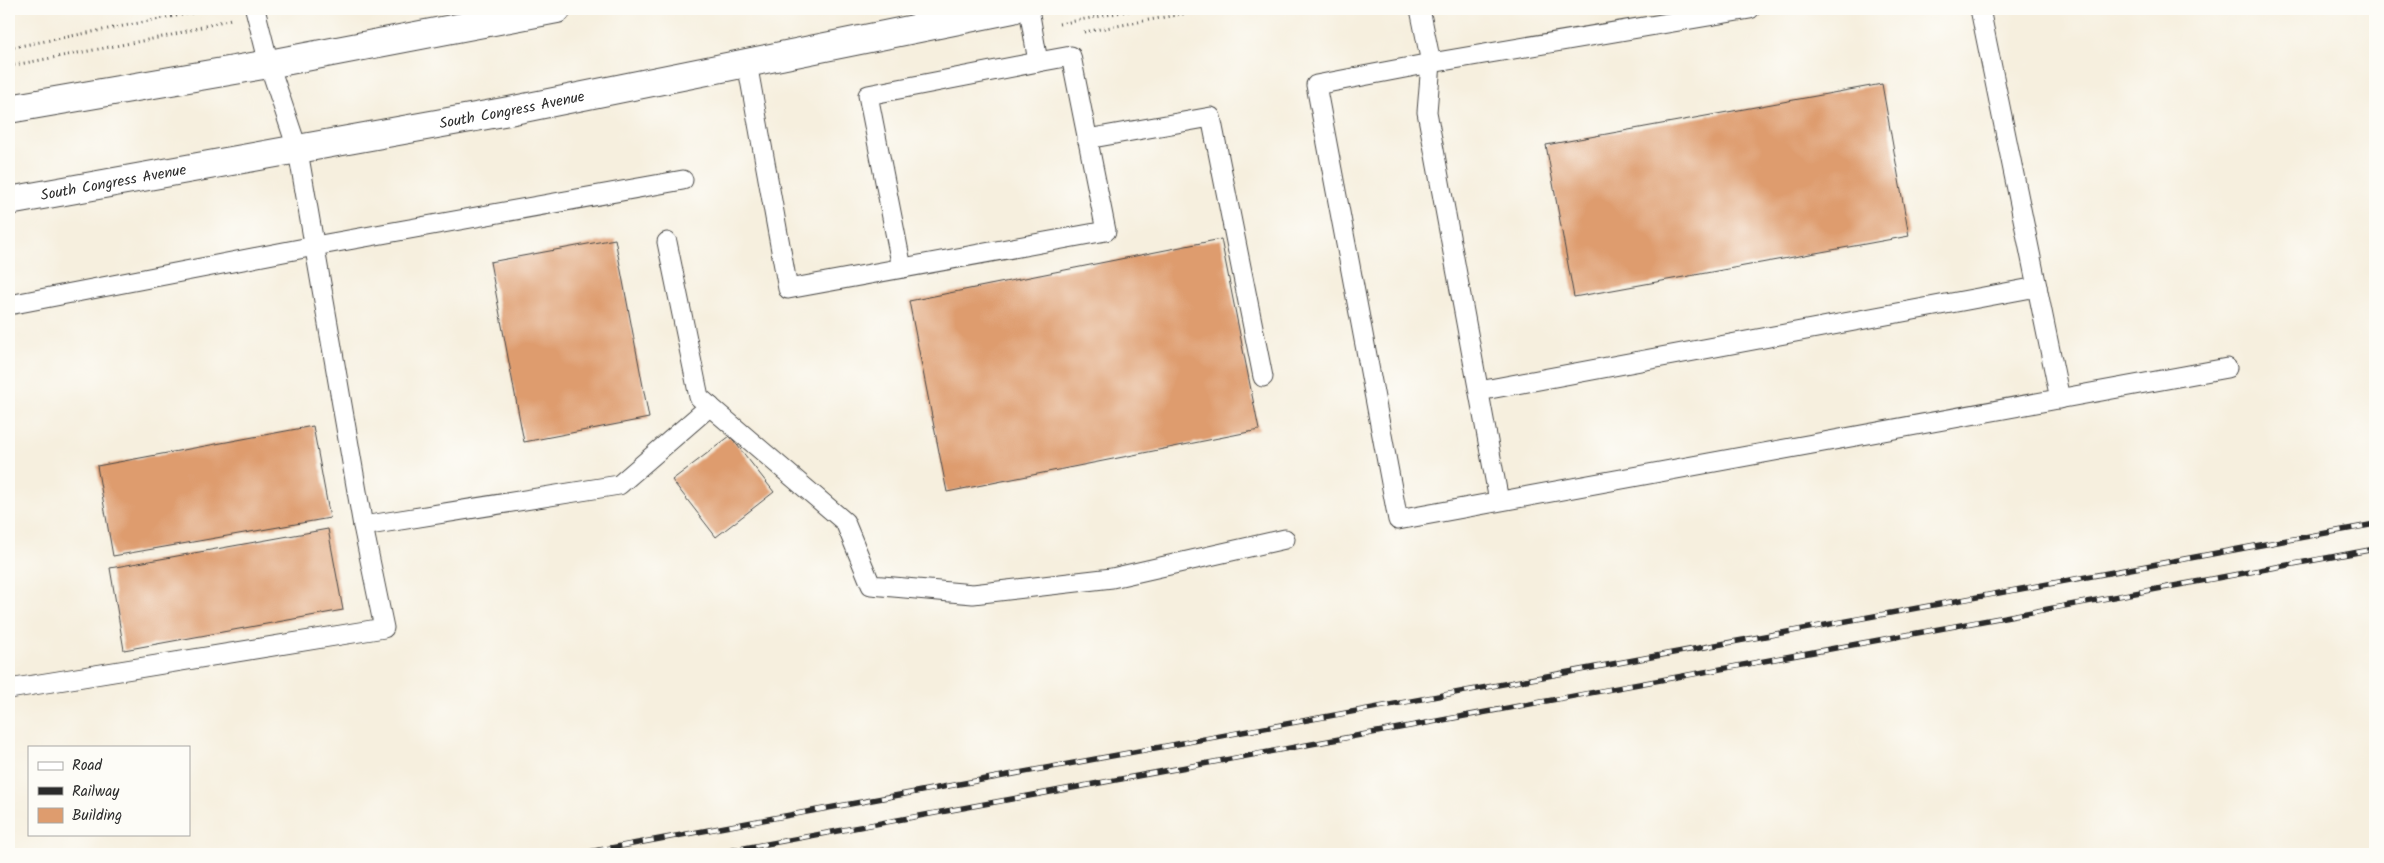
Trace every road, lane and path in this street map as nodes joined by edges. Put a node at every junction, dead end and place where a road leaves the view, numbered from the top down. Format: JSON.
{"nodes":[{"id":1,"x":212,"y":9,"type":"edge"},
{"id":2,"x":557,"y":9,"type":"edge"},
{"id":3,"x":1013,"y":9,"type":"edge"},
{"id":4,"x":1029,"y":9,"type":"edge"},
{"id":5,"x":1420,"y":9,"type":"edge"},
{"id":6,"x":1750,"y":9,"type":"edge"},
{"id":7,"x":1980,"y":9,"type":"edge"},
{"id":8,"x":256,"y":10,"type":"edge"},
{"id":9,"x":9,"y":48,"type":"edge"},
{"id":10,"x":1038,"y":62,"type":"junction"},
{"id":11,"x":747,"y":63,"type":"junction"},
{"id":12,"x":1431,"y":63,"type":"junction"},
{"id":13,"x":269,"y":64,"type":"junction"},
{"id":14,"x":9,"y":66,"type":"edge"},
{"id":15,"x":9,"y":109,"type":"edge"},
{"id":16,"x":1088,"y":139,"type":"junction"},
{"id":17,"x":298,"y":151,"type":"junction"},
{"id":18,"x":683,"y":180,"type":"dead end"},
{"id":19,"x":9,"y":201,"type":"edge"},
{"id":20,"x":667,"y":242,"type":"dead end"},
{"id":21,"x":314,"y":246,"type":"junction"},
{"id":22,"x":902,"y":268,"type":"junction"},
{"id":23,"x":2037,"y":287,"type":"junction"},
{"id":24,"x":9,"y":305,"type":"edge"},
{"id":25,"x":2227,"y":368,"type":"dead end"},
{"id":26,"x":1263,"y":377,"type":"dead end"},
{"id":27,"x":1479,"y":391,"type":"junction"},
{"id":28,"x":2060,"y":399,"type":"junction"},
{"id":29,"x":710,"y":406,"type":"junction"},
{"id":30,"x":1499,"y":501,"type":"junction"},
{"id":31,"x":363,"y":526,"type":"junction"},
{"id":32,"x":1285,"y":539,"type":"dead end"},
{"id":33,"x":9,"y":689,"type":"edge"}],
"edges":[{"from":1,"to":9,"type":"path"},
{"from":2,"to":13,"type":"main road"},
{"from":3,"to":11,"type":"main road","name":"South Congress Avenue"},
{"from":4,"to":10,"type":"lane"},
{"from":5,"to":12,"type":"lane"},
{"from":6,"to":12,"type":"lane"},
{"from":7,"to":23,"type":"lane"},
{"from":8,"to":13,"type":"lane"},
{"from":8,"to":14,"type":"path"},
{"from":10,"to":16,"type":"lane"},
{"from":10,"to":22,"type":"lane"},
{"from":11,"to":17,"type":"main road","name":"South Congress Avenue"},
{"from":11,"to":22,"type":"lane"},
{"from":12,"to":27,"type":"lane"},
{"from":12,"to":30,"type":"lane"},
{"from":13,"to":15,"type":"main road"},
{"from":13,"to":17,"type":"lane"},
{"from":16,"to":22,"type":"lane"},
{"from":16,"to":26,"type":"lane"},
{"from":17,"to":19,"type":"main road","name":"South Congress Avenue"},
{"from":17,"to":21,"type":"lane"},
{"from":18,"to":21,"type":"lane"},
{"from":20,"to":29,"type":"lane"},
{"from":21,"to":24,"type":"lane"},
{"from":21,"to":31,"type":"lane"},
{"from":23,"to":27,"type":"lane"},
{"from":23,"to":28,"type":"lane"},
{"from":25,"to":28,"type":"lane"},
{"from":27,"to":30,"type":"lane"},
{"from":28,"to":30,"type":"lane"},
{"from":29,"to":31,"type":"lane"},
{"from":29,"to":32,"type":"lane"},
{"from":31,"to":33,"type":"lane"}]}
